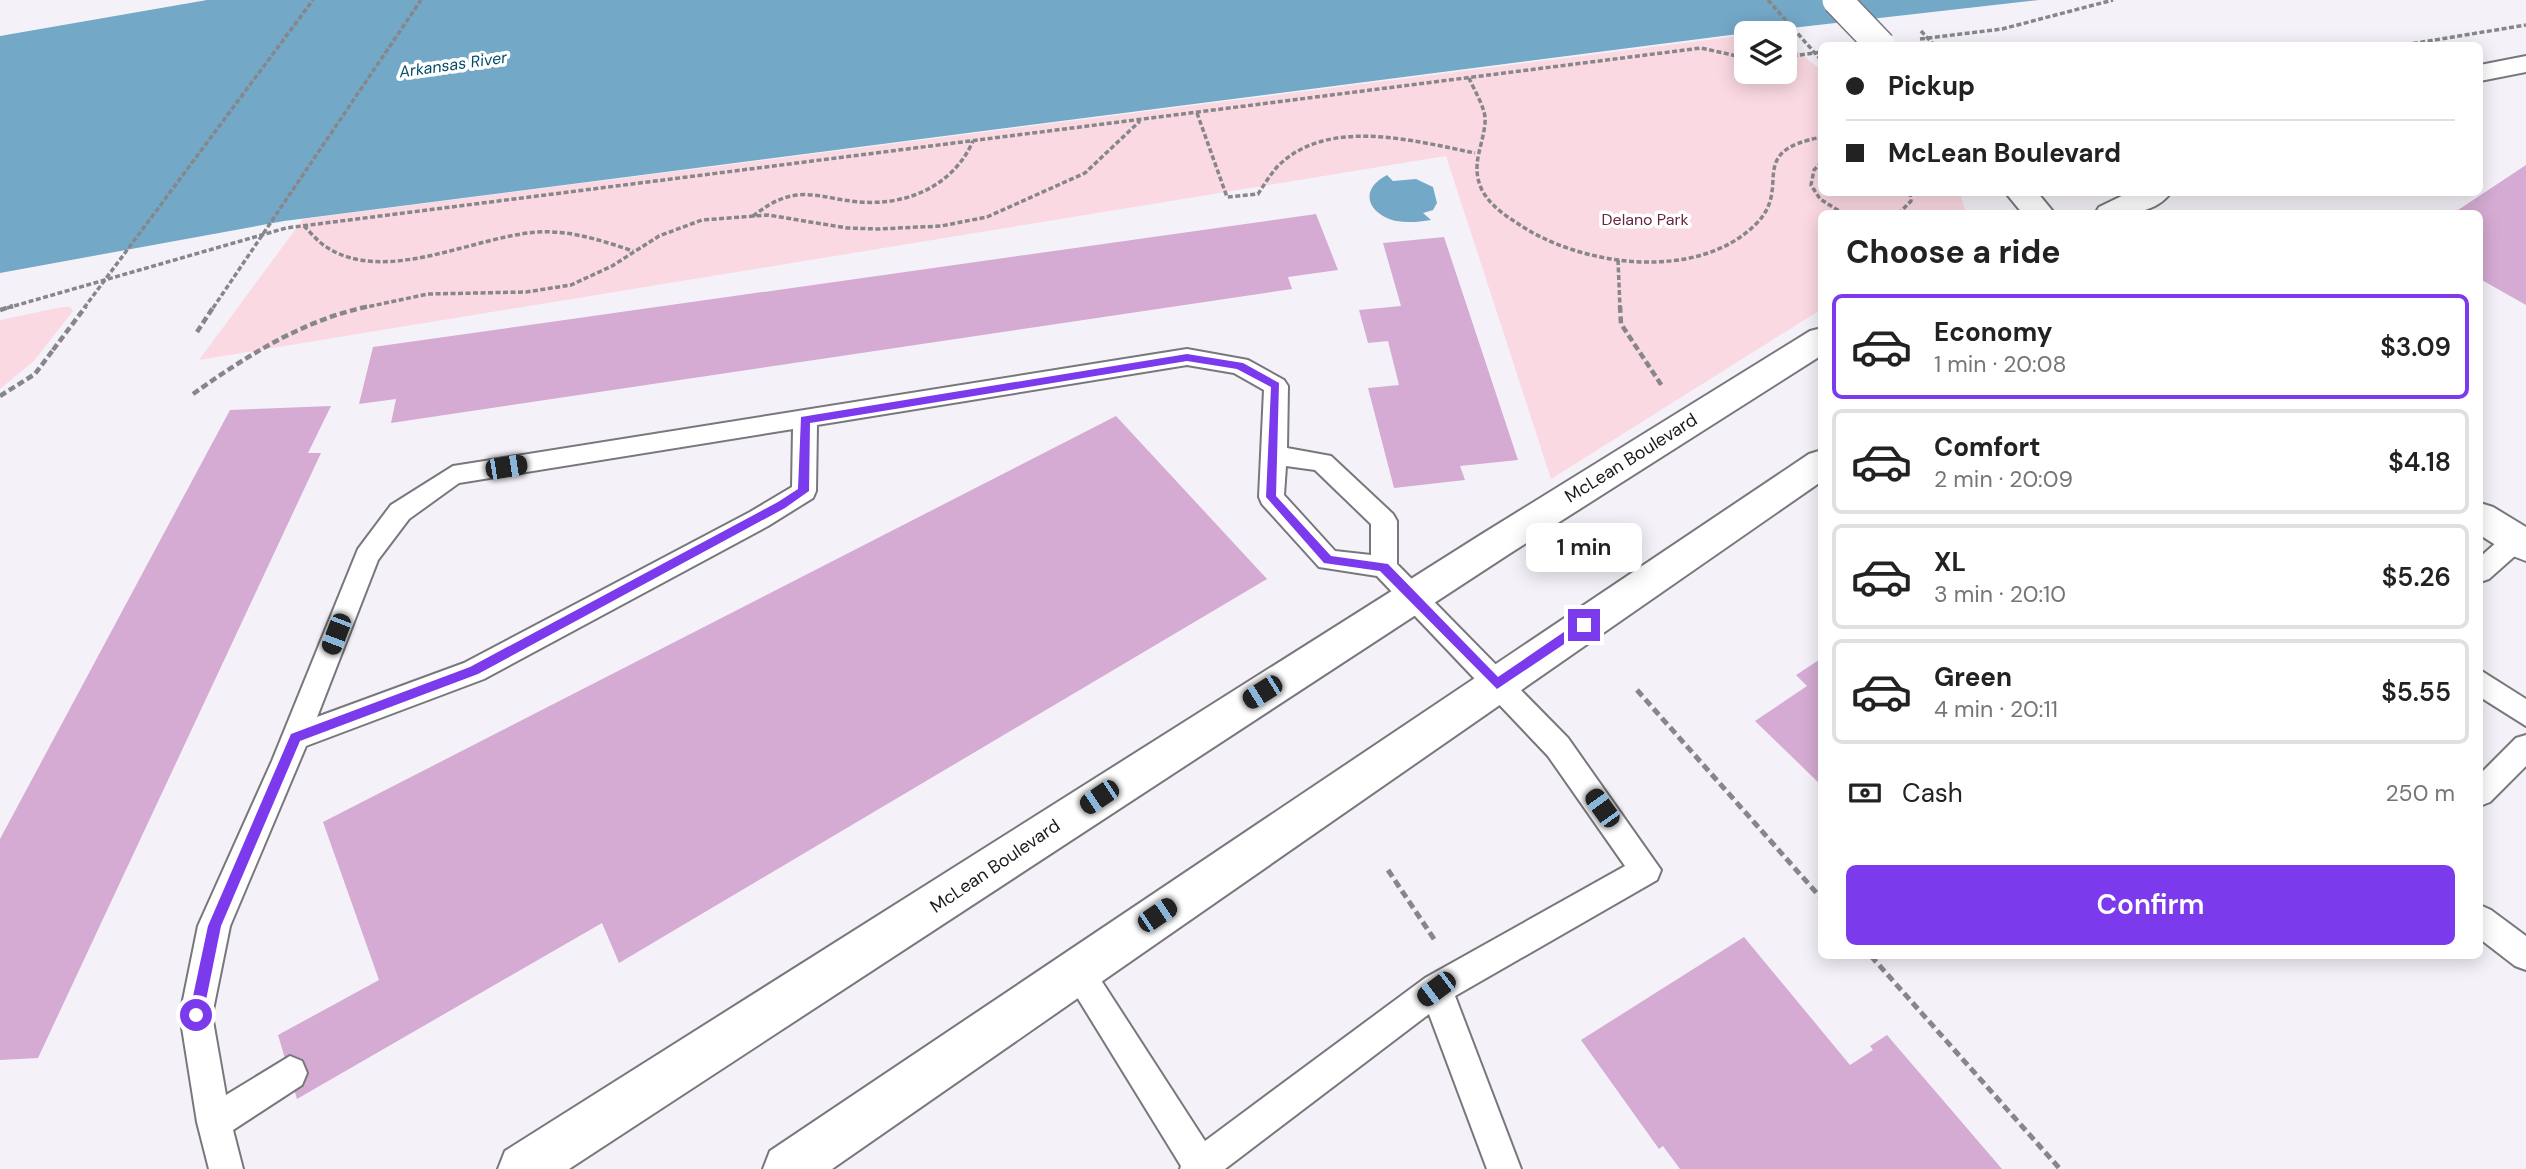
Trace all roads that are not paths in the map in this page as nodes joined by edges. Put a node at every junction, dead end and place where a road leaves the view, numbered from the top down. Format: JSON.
{"nodes":[{"id":1,"x":1836,"y":0,"type":"edge"},
{"id":2,"x":1877,"y":42,"type":"edge"},
{"id":3,"x":2526,"y":64,"type":"edge"},
{"id":4,"x":2483,"y":72,"type":"edge"},
{"id":5,"x":2024,"y":196,"type":"edge"},
{"id":6,"x":2148,"y":196,"type":"edge"},
{"id":7,"x":2036,"y":210,"type":"edge"},
{"id":8,"x":2118,"y":210,"type":"edge"},
{"id":9,"x":1818,"y":342,"type":"edge"},
{"id":10,"x":805,"y":420,"type":"junction"},
{"id":11,"x":1275,"y":455,"type":"junction"},
{"id":12,"x":1818,"y":466,"type":"edge"},
{"id":13,"x":2483,"y":519,"type":"edge"},
{"id":14,"x":2521,"y":543,"type":"edge"},
{"id":15,"x":1384,"y":567,"type":"junction"},
{"id":16,"x":2483,"y":570,"type":"edge"},
{"id":17,"x":1413,"y":597,"type":"junction"},
{"id":18,"x":1497,"y":684,"type":"junction"},
{"id":19,"x":2483,"y":684,"type":"edge"},
{"id":20,"x":2526,"y":714,"type":"edge"},
{"id":21,"x":295,"y":738,"type":"junction"},
{"id":22,"x":2526,"y":747,"type":"edge"},
{"id":23,"x":2483,"y":790,"type":"edge"},
{"id":24,"x":2483,"y":921,"type":"edge"},
{"id":25,"x":2526,"y":955,"type":"edge"},
{"id":26,"x":1077,"y":971,"type":"junction"},
{"id":27,"x":1447,"y":982,"type":"junction"},
{"id":28,"x":290,"y":1073,"type":"dead end"},
{"id":29,"x":214,"y":1122,"type":"junction"},
{"id":30,"x":1199,"y":1168,"type":"edge"},
{"id":31,"x":226,"y":1169,"type":"edge"},
{"id":32,"x":523,"y":1169,"type":"edge"},
{"id":33,"x":788,"y":1169,"type":"edge"},
{"id":34,"x":1504,"y":1169,"type":"edge"}],
"edges":[{"from":1,"to":2,"type":"main road","bridge":true},
{"from":3,"to":4,"type":"main road"},
{"from":5,"to":7,"type":"main road"},
{"from":6,"to":8,"type":"main road"},
{"from":9,"to":17,"type":"main road","name":"McLean Boulevard"},
{"from":10,"to":11,"type":"lane"},
{"from":10,"to":21,"type":"lane"},
{"from":10,"to":21,"type":"lane"},
{"from":11,"to":15,"type":"lane"},
{"from":11,"to":15,"type":"lane"},
{"from":12,"to":18,"type":"main road"},
{"from":13,"to":14,"type":"main road"},
{"from":14,"to":16,"type":"lane"},
{"from":15,"to":17,"type":"lane"},
{"from":17,"to":18,"type":"lane"},
{"from":17,"to":32,"type":"main road","name":"McLean Boulevard"},
{"from":18,"to":26,"type":"main road"},
{"from":18,"to":27,"type":"lane"},
{"from":19,"to":20,"type":"lane"},
{"from":21,"to":29,"type":"lane"},
{"from":22,"to":23,"type":"lane"},
{"from":24,"to":25,"type":"lane"},
{"from":26,"to":30,"type":"lane"},
{"from":26,"to":33,"type":"main road"},
{"from":27,"to":30,"type":"lane"},
{"from":27,"to":34,"type":"lane"},
{"from":28,"to":29,"type":"lane"},
{"from":29,"to":31,"type":"lane"}]}
